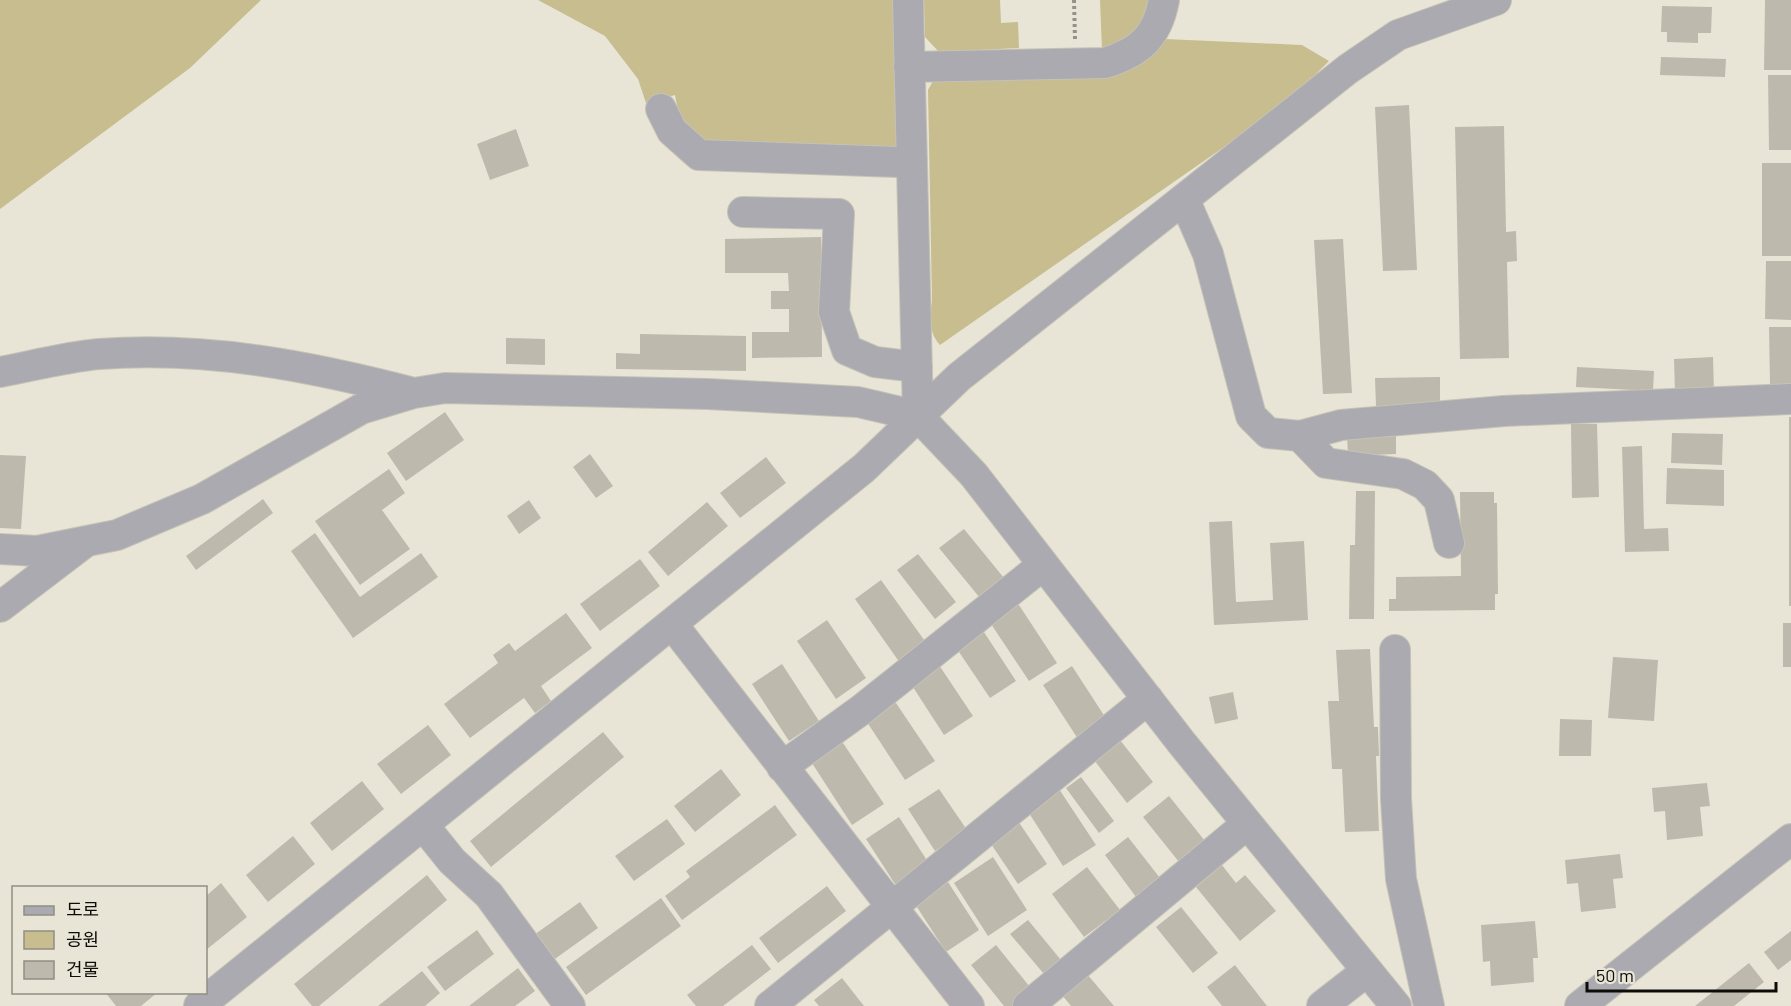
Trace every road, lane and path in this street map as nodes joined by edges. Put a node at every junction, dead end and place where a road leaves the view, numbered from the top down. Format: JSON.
{"nodes":[{"id":1,"x":908,"y":0,"type":"edge"},
{"id":2,"x":1074,"y":0,"type":"edge"},
{"id":3,"x":1164,"y":0,"type":"edge"},
{"id":4,"x":1496,"y":0,"type":"edge"},
{"id":5,"x":1077,"y":63,"type":"junction"},
{"id":6,"x":909,"y":67,"type":"junction"},
{"id":7,"x":661,"y":109,"type":"dead end"},
{"id":8,"x":912,"y":160,"type":"junction"},
{"id":9,"x":1184,"y":199,"type":"junction"},
{"id":10,"x":743,"y":212,"type":"dead end"},
{"id":11,"x":917,"y":367,"type":"junction"},
{"id":12,"x":0,"y":372,"type":"edge"},
{"id":13,"x":414,"y":393,"type":"junction"},
{"id":14,"x":1791,"y":399,"type":"edge"},
{"id":15,"x":918,"y":416,"type":"junction"},
{"id":16,"x":1300,"y":436,"type":"junction"},
{"id":17,"x":86,"y":541,"type":"junction"},
{"id":18,"x":1449,"y":543,"type":"dead end"},
{"id":19,"x":0,"y":549,"type":"edge"},
{"id":20,"x":1044,"y":565,"type":"junction"},
{"id":21,"x":0,"y":607,"type":"edge"},
{"id":22,"x":672,"y":624,"type":"junction"},
{"id":23,"x":1395,"y":650,"type":"dead end"},
{"id":24,"x":1148,"y":699,"type":"junction"},
{"id":25,"x":782,"y":767,"type":"junction"},
{"id":26,"x":1247,"y":824,"type":"junction"},
{"id":27,"x":423,"y":825,"type":"junction"},
{"id":28,"x":1791,"y":839,"type":"edge"},
{"id":29,"x":892,"y":909,"type":"junction"},
{"id":30,"x":1367,"y":971,"type":"junction"},
{"id":31,"x":199,"y":1006,"type":"edge"},
{"id":32,"x":570,"y":1006,"type":"edge"},
{"id":33,"x":770,"y":1006,"type":"edge"},
{"id":34,"x":969,"y":1006,"type":"edge"},
{"id":35,"x":1028,"y":1006,"type":"edge"},
{"id":36,"x":1322,"y":1006,"type":"edge"},
{"id":37,"x":1396,"y":1006,"type":"edge"},
{"id":38,"x":1429,"y":1006,"type":"edge"},
{"id":39,"x":1580,"y":1006,"type":"edge"}],
"edges":[{"from":1,"to":6,"type":"street"},
{"from":2,"to":5,"type":"path"},
{"from":3,"to":5,"type":"street"},
{"from":4,"to":9,"type":"street"},
{"from":5,"to":6,"type":"street"},
{"from":6,"to":8,"type":"street"},
{"from":7,"to":8,"type":"street"},
{"from":8,"to":11,"type":"street"},
{"from":9,"to":15,"type":"street"},
{"from":9,"to":16,"type":"street"},
{"from":10,"to":11,"type":"street"},
{"from":11,"to":15,"type":"street"},
{"from":12,"to":13,"type":"street"},
{"from":13,"to":15,"type":"street"},
{"from":13,"to":17,"type":"street"},
{"from":14,"to":16,"type":"street"},
{"from":15,"to":20,"type":"street"},
{"from":15,"to":22,"type":"street"},
{"from":16,"to":18,"type":"street"},
{"from":17,"to":19,"type":"street"},
{"from":17,"to":21,"type":"street"},
{"from":20,"to":24,"type":"street"},
{"from":20,"to":25,"type":"street"},
{"from":22,"to":25,"type":"street"},
{"from":22,"to":27,"type":"street"},
{"from":23,"to":38,"type":"street"},
{"from":24,"to":26,"type":"street"},
{"from":24,"to":29,"type":"street"},
{"from":25,"to":29,"type":"street"},
{"from":26,"to":30,"type":"street"},
{"from":26,"to":35,"type":"street"},
{"from":27,"to":31,"type":"street"},
{"from":27,"to":32,"type":"street"},
{"from":28,"to":39,"type":"street"},
{"from":29,"to":33,"type":"street"},
{"from":29,"to":34,"type":"street"},
{"from":30,"to":36,"type":"street"},
{"from":30,"to":37,"type":"street"}]}
